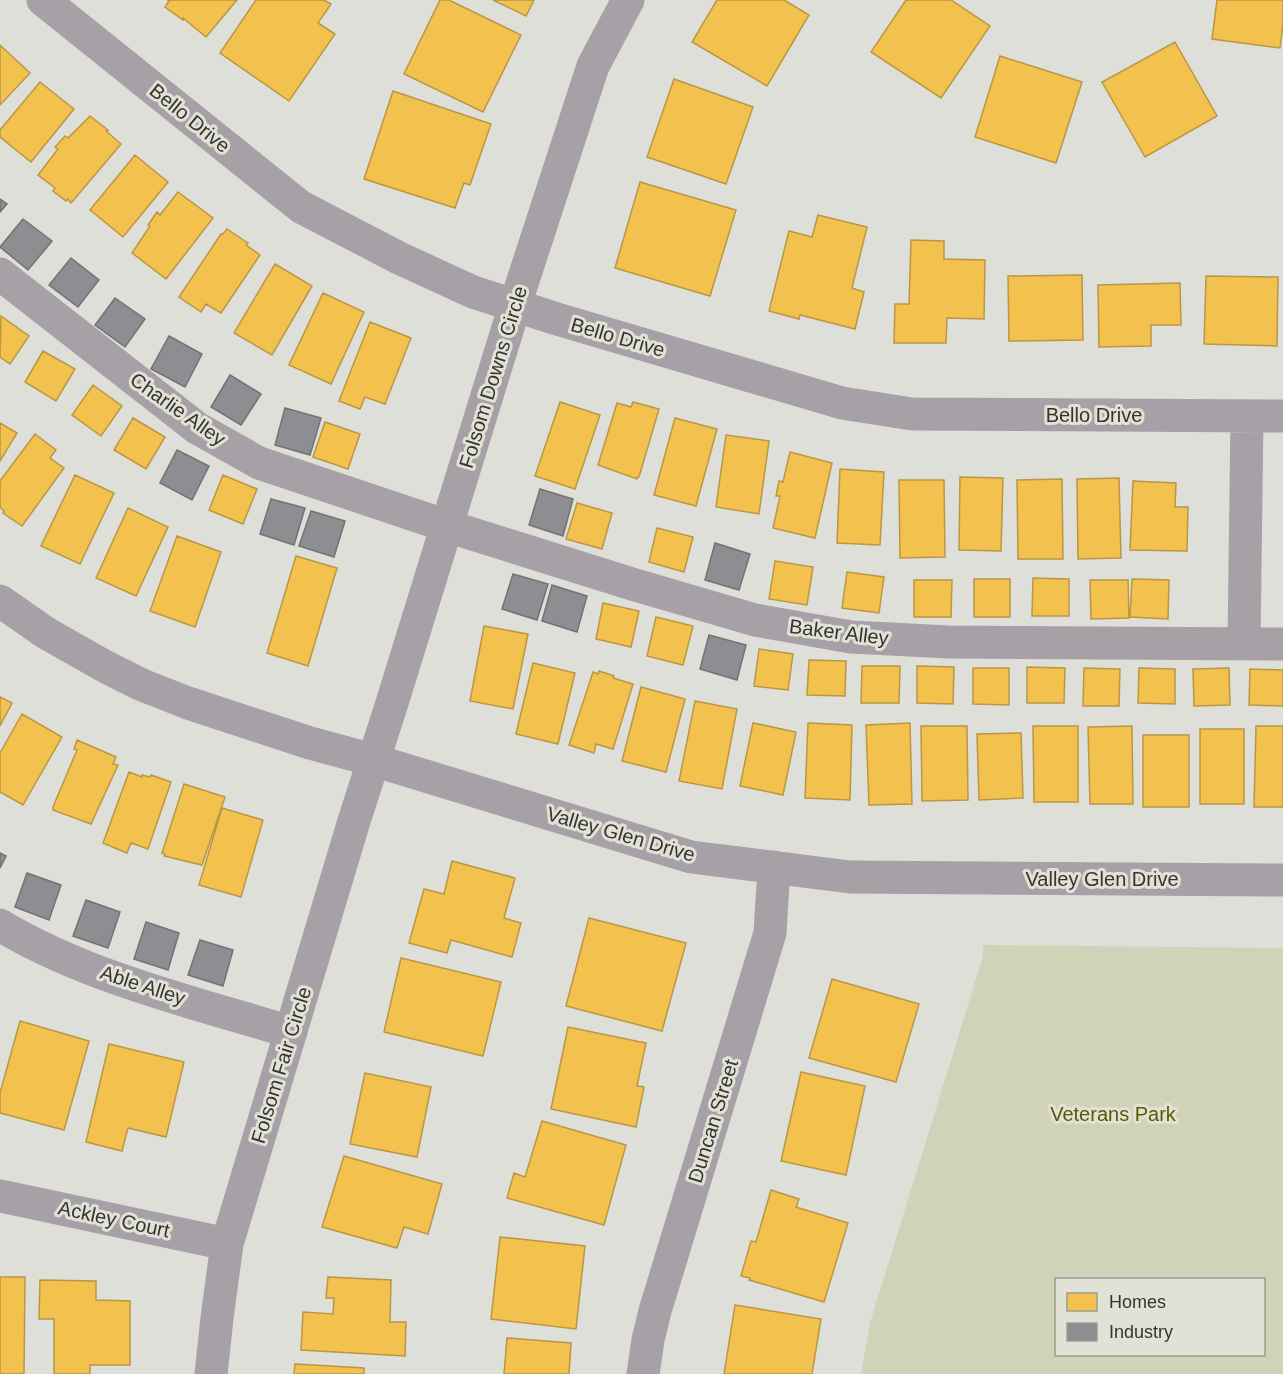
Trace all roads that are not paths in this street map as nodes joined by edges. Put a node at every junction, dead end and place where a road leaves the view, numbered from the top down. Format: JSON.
{"nodes":[{"id":1,"x":43,"y":0,"type":"edge"},
{"id":2,"x":628,"y":0,"type":"edge"},
{"id":3,"x":0,"y":274,"type":"edge"},
{"id":4,"x":514,"y":305,"type":"junction"},
{"id":5,"x":1247,"y":416,"type":"junction"},
{"id":6,"x":1283,"y":416,"type":"edge"},
{"id":7,"x":447,"y":526,"type":"junction"},
{"id":8,"x":0,"y":601,"type":"edge"},
{"id":9,"x":1244,"y":644,"type":"junction"},
{"id":10,"x":1283,"y":644,"type":"edge"},
{"id":11,"x":373,"y":760,"type":"junction"},
{"id":12,"x":774,"y":867,"type":"junction"},
{"id":13,"x":1283,"y":880,"type":"edge"},
{"id":14,"x":0,"y":925,"type":"edge"},
{"id":15,"x":291,"y":1032,"type":"junction"},
{"id":16,"x":0,"y":1196,"type":"edge"},
{"id":17,"x":227,"y":1244,"type":"junction"},
{"id":18,"x":212,"y":1374,"type":"edge"},
{"id":19,"x":643,"y":1374,"type":"edge"}],
"edges":[{"from":1,"to":4,"type":"street","name":"Bello Drive"},
{"from":2,"to":4,"type":"street","name":"Folsom Downs Circle"},
{"from":3,"to":7,"type":"street","name":"Charlie Alley"},
{"from":4,"to":5,"type":"street","name":"Bello Drive"},
{"from":4,"to":7,"type":"street","name":"Folsom Downs Circle"},
{"from":5,"to":6,"type":"street","name":"Bello Drive"},
{"from":5,"to":9,"type":"street"},
{"from":7,"to":9,"type":"street","name":"Baker Alley"},
{"from":7,"to":11,"type":"street","name":"Folsom Downs Circle"},
{"from":8,"to":11,"type":"street","name":"Valley Glen Drive"},
{"from":9,"to":10,"type":"street","name":"Baker Alley"},
{"from":11,"to":12,"type":"street","name":"Valley Glen Drive"},
{"from":11,"to":15,"type":"street","name":"Folsom Fair Circle"},
{"from":12,"to":13,"type":"street","name":"Valley Glen Drive"},
{"from":12,"to":19,"type":"street","name":"Duncan Street"},
{"from":14,"to":15,"type":"street","name":"Able Alley"},
{"from":15,"to":17,"type":"street","name":"Folsom Fair Circle"},
{"from":16,"to":17,"type":"street","name":"Ackley Court"},
{"from":17,"to":18,"type":"street","name":"Folsom Fair Circle"}]}
